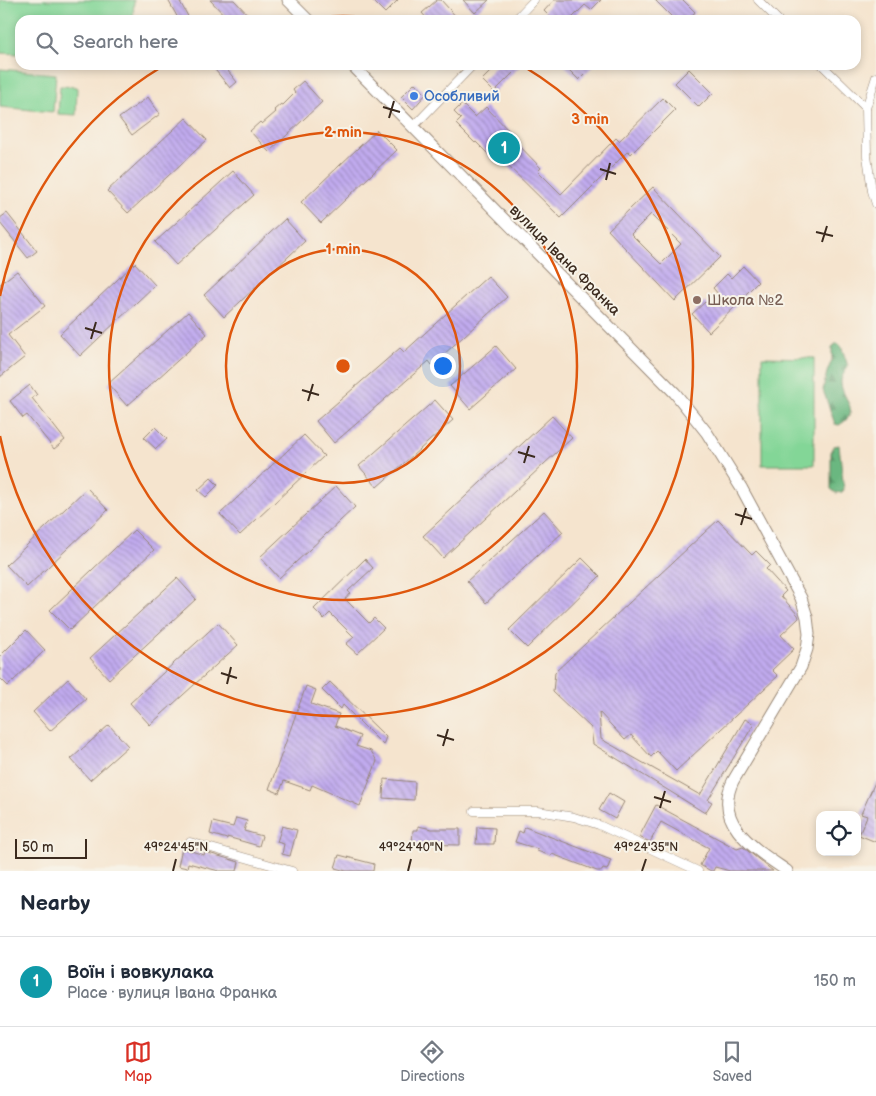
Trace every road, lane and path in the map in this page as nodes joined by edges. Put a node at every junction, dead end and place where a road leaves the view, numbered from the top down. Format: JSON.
{"nodes":[{"id":1,"x":288,"y":0,"type":"edge"},
{"id":2,"x":534,"y":0,"type":"edge"},
{"id":3,"x":758,"y":0,"type":"edge"},
{"id":4,"x":303,"y":15,"type":"edge"},
{"id":5,"x":520,"y":15,"type":"edge"},
{"id":6,"x":773,"y":15,"type":"edge"},
{"id":7,"x":357,"y":70,"type":"edge"},
{"id":8,"x":468,"y":70,"type":"edge"},
{"id":9,"x":827,"y":70,"type":"edge"},
{"id":10,"x":876,"y":77,"type":"edge"},
{"id":11,"x":866,"y":108,"type":"junction"},
{"id":12,"x":413,"y":127,"type":"junction"},
{"id":13,"x":876,"y":204,"type":"edge"},
{"id":14,"x":474,"y":811,"type":"dead end"},
{"id":15,"x":190,"y":842,"type":"dead end"},
{"id":16,"x":292,"y":871,"type":"edge"},
{"id":17,"x":698,"y":871,"type":"edge"},
{"id":18,"x":787,"y":871,"type":"edge"}],
"edges":[{"from":1,"to":4,"type":"main road"},
{"from":2,"to":5,"type":"street"},
{"from":3,"to":6,"type":"street"},
{"from":7,"to":12,"type":"main road","name":"вулиця Івана Франка"},
{"from":8,"to":12,"type":"street"},
{"from":9,"to":11,"type":"street"},
{"from":10,"to":11,"type":"street"},
{"from":11,"to":13,"type":"street"},
{"from":12,"to":18,"type":"main road","name":"вулиця Івана Франка"},
{"from":14,"to":17,"type":"street"},
{"from":15,"to":16,"type":"street"}]}
